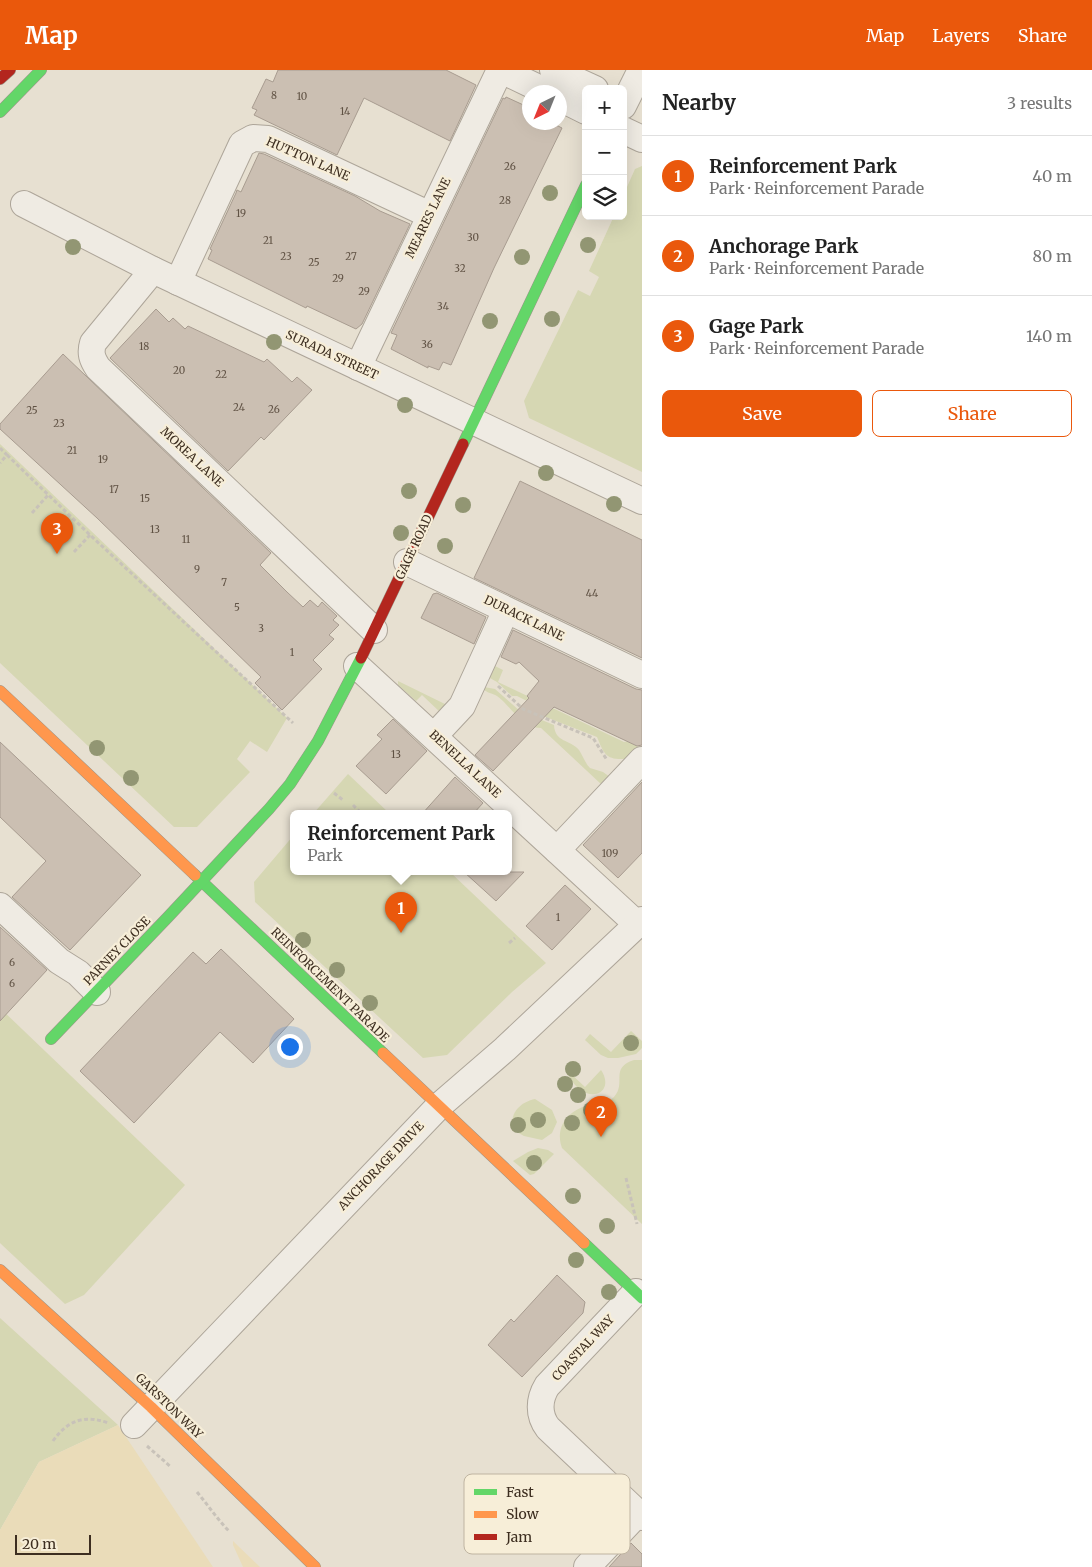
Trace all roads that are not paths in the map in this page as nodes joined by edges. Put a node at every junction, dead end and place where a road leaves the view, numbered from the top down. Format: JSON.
{"nodes":[{"id":1,"x":10,"y":70,"type":"edge"},
{"id":2,"x":40,"y":70,"type":"edge"},
{"id":3,"x":501,"y":70,"type":"edge"},
{"id":4,"x":553,"y":70,"type":"edge"},
{"id":5,"x":641,"y":70,"type":"edge"},
{"id":6,"x":0,"y":79,"type":"edge"},
{"id":7,"x":533,"y":85,"type":"edge"},
{"id":8,"x":586,"y":85,"type":"edge"},
{"id":9,"x":567,"y":102,"type":"edge"},
{"id":10,"x":628,"y":105,"type":"edge"},
{"id":11,"x":582,"y":109,"type":"edge"},
{"id":12,"x":0,"y":112,"type":"edge"},
{"id":13,"x":627,"y":132,"type":"edge"},
{"id":14,"x":642,"y":139,"type":"edge"},
{"id":15,"x":582,"y":193,"type":"edge"},
{"id":16,"x":24,"y":204,"type":"dead end"},
{"id":17,"x":430,"y":215,"type":"junction"},
{"id":18,"x":153,"y":270,"type":"junction"},
{"id":19,"x":178,"y":282,"type":"junction"},
{"id":20,"x":358,"y":367,"type":"junction"},
{"id":21,"x":473,"y":421,"type":"junction"},
{"id":22,"x":642,"y":501,"type":"edge"},
{"id":23,"x":407,"y":562,"type":"junction"},
{"id":24,"x":506,"y":610,"type":"junction"},
{"id":25,"x":374,"y":630,"type":"junction"},
{"id":26,"x":357,"y":666,"type":"junction"},
{"id":27,"x":642,"y":675,"type":"edge"},
{"id":28,"x":0,"y":691,"type":"edge"},
{"id":29,"x":434,"y":736,"type":"junction"},
{"id":30,"x":634,"y":769,"type":"edge"},
{"id":31,"x":557,"y":850,"type":"junction"},
{"id":32,"x":201,"y":882,"type":"junction"},
{"id":33,"x":0,"y":906,"type":"edge"},
{"id":34,"x":640,"y":923,"type":"edge"},
{"id":35,"x":97,"y":992,"type":"junction"},
{"id":36,"x":51,"y":1039,"type":"dead end"},
{"id":37,"x":439,"y":1106,"type":"junction"},
{"id":38,"x":0,"y":1270,"type":"edge"},
{"id":39,"x":639,"y":1295,"type":"edge"},
{"id":40,"x":136,"y":1426,"type":"junction"},
{"id":41,"x":597,"y":1474,"type":"edge"},
{"id":42,"x":630,"y":1506,"type":"edge"},
{"id":43,"x":640,"y":1515,"type":"edge"},
{"id":44,"x":630,"y":1525,"type":"edge"},
{"id":45,"x":600,"y":1554,"type":"edge"},
{"id":46,"x":315,"y":1567,"type":"edge"},
{"id":47,"x":587,"y":1567,"type":"edge"}],
"edges":[{"from":1,"to":6,"type":"street"},
{"from":2,"to":12,"type":"street"},
{"from":3,"to":7,"type":"street"},
{"from":3,"to":17,"type":"street","name":"MEARES LANE"},
{"from":4,"to":8,"type":"street"},
{"from":5,"to":10,"type":"street"},
{"from":9,"to":11,"type":"street"},
{"from":13,"to":14,"type":"street"},
{"from":15,"to":21,"type":"street","name":"GAGE ROAD"},
{"from":16,"to":18,"type":"street","name":"SURADA STREET"},
{"from":17,"to":19,"type":"street","name":"HUTTON LANE"},
{"from":17,"to":20,"type":"street","name":"MEARES LANE"},
{"from":18,"to":19,"type":"street","name":"SURADA STREET"},
{"from":18,"to":25,"type":"street","name":"MOREA LANE"},
{"from":19,"to":20,"type":"street","name":"SURADA STREET"},
{"from":20,"to":21,"type":"street","name":"SURADA STREET"},
{"from":21,"to":22,"type":"street","name":"SURADA STREET"},
{"from":21,"to":23,"type":"street","name":"GAGE ROAD"},
{"from":23,"to":24,"type":"street","name":"DURACK LANE"},
{"from":23,"to":25,"type":"street","name":"GAGE ROAD"},
{"from":24,"to":27,"type":"street","name":"DURACK LANE"},
{"from":24,"to":29,"type":"street"},
{"from":25,"to":26,"type":"street","name":"GAGE ROAD"},
{"from":26,"to":29,"type":"street","name":"BENELLA LANE"},
{"from":26,"to":32,"type":"street","name":"GAGE ROAD"},
{"from":28,"to":32,"type":"street","name":"REINFORCEMENT PARADE"},
{"from":29,"to":31,"type":"street","name":"BENELLA LANE"},
{"from":30,"to":31,"type":"street"},
{"from":31,"to":34,"type":"street","name":"BENELLA LANE"},
{"from":32,"to":35,"type":"street","name":"PARNEY CLOSE"},
{"from":32,"to":37,"type":"street","name":"REINFORCEMENT PARADE"},
{"from":33,"to":35,"type":"street"},
{"from":34,"to":37,"type":"street","name":"ANCHORAGE DRIVE"},
{"from":35,"to":36,"type":"street","name":"PARNEY CLOSE"},
{"from":37,"to":39,"type":"street","name":"REINFORCEMENT PARADE"},
{"from":37,"to":40,"type":"street","name":"ANCHORAGE DRIVE"},
{"from":38,"to":40,"type":"street","name":"GARSTON WAY"},
{"from":39,"to":41,"type":"street","name":"COASTAL WAY"},
{"from":40,"to":46,"type":"street","name":"GARSTON WAY"},
{"from":42,"to":43,"type":"street","name":"COASTAL WAY"},
{"from":43,"to":44,"type":"street"},
{"from":45,"to":47,"type":"street"}]}
